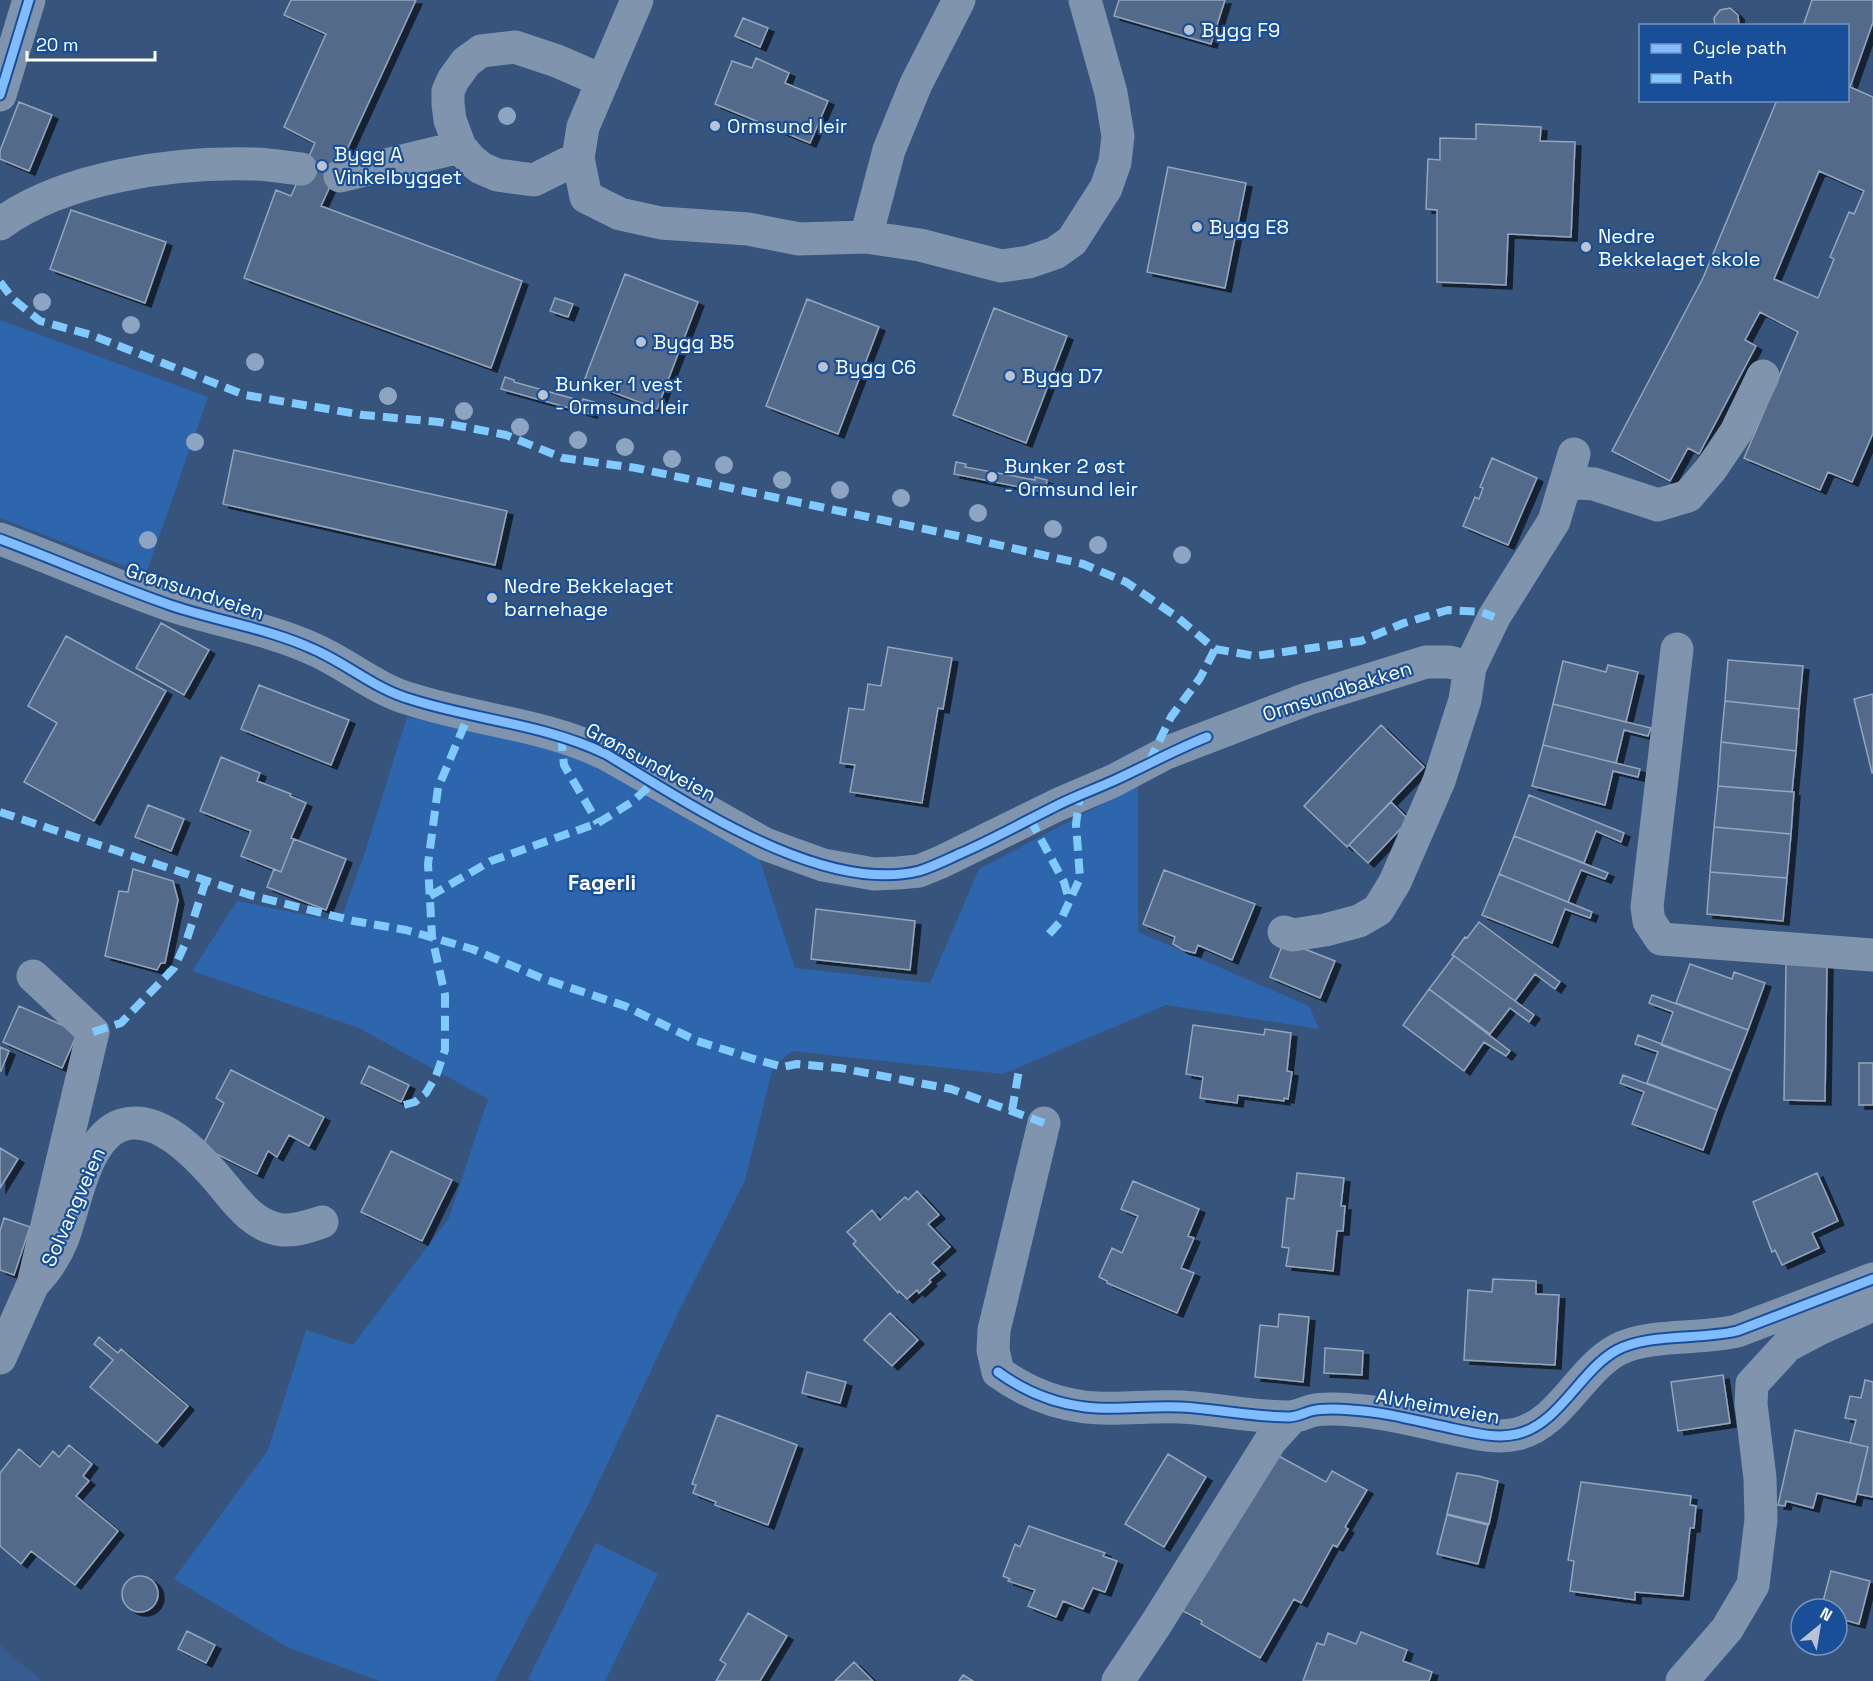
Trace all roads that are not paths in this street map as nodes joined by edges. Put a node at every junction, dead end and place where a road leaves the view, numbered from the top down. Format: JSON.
{"nodes":[{"id":1,"x":29,"y":0,"type":"edge"},
{"id":2,"x":637,"y":0,"type":"edge"},
{"id":3,"x":959,"y":0,"type":"edge"},
{"id":4,"x":1086,"y":0,"type":"edge"},
{"id":5,"x":603,"y":81,"type":"junction"},
{"id":6,"x":0,"y":95,"type":"edge"},
{"id":7,"x":460,"y":147,"type":"junction"},
{"id":8,"x":578,"y":158,"type":"junction"},
{"id":9,"x":301,"y":169,"type":"dead end"},
{"id":10,"x":340,"y":176,"type":"dead end"},
{"id":11,"x":0,"y":224,"type":"edge"},
{"id":12,"x":866,"y":237,"type":"junction"},
{"id":13,"x":1762,"y":376,"type":"dead end"},
{"id":14,"x":0,"y":539,"type":"edge"},
{"id":15,"x":1677,"y":649,"type":"dead end"},
{"id":16,"x":1470,"y":667,"type":"junction"},
{"id":17,"x":1207,"y":737,"type":"joint"},
{"id":18,"x":1284,"y":932,"type":"dead end"},
{"id":19,"x":1873,"y":955,"type":"edge"},
{"id":20,"x":33,"y":976,"type":"dead end"},
{"id":21,"x":1044,"y":1123,"type":"dead end"},
{"id":22,"x":322,"y":1222,"type":"dead end"},
{"id":23,"x":1873,"y":1279,"type":"edge"},
{"id":24,"x":33,"y":1284,"type":"junction"},
{"id":25,"x":1873,"y":1305,"type":"edge"},
{"id":26,"x":0,"y":1358,"type":"edge"},
{"id":27,"x":1292,"y":1417,"type":"junction"},
{"id":28,"x":1118,"y":1681,"type":"edge"},
{"id":29,"x":1682,"y":1681,"type":"edge"}],
"edges":[{"from":1,"to":6,"type":"street"},
{"from":2,"to":5,"type":"street"},
{"from":3,"to":12,"type":"street"},
{"from":4,"to":12,"type":"street"},
{"from":5,"to":7,"type":"street"},
{"from":5,"to":8,"type":"street"},
{"from":7,"to":8,"type":"street"},
{"from":7,"to":10,"type":"street"},
{"from":8,"to":12,"type":"street"},
{"from":9,"to":11,"type":"street"},
{"from":13,"to":16,"type":"street"},
{"from":14,"to":17,"type":"street","name":"Grønsundveien"},
{"from":15,"to":19,"type":"street"},
{"from":16,"to":17,"type":"street","name":"Ormsundbakken"},
{"from":16,"to":18,"type":"street"},
{"from":20,"to":24,"type":"street","name":"Solvangveien"},
{"from":21,"to":27,"type":"street","name":"Alvheimveien"},
{"from":22,"to":24,"type":"street","name":"Solvangveien"},
{"from":23,"to":27,"type":"street","name":"Alvheimveien"},
{"from":24,"to":26,"type":"street","name":"Solvangveien"},
{"from":25,"to":29,"type":"street"},
{"from":27,"to":28,"type":"street"}]}
